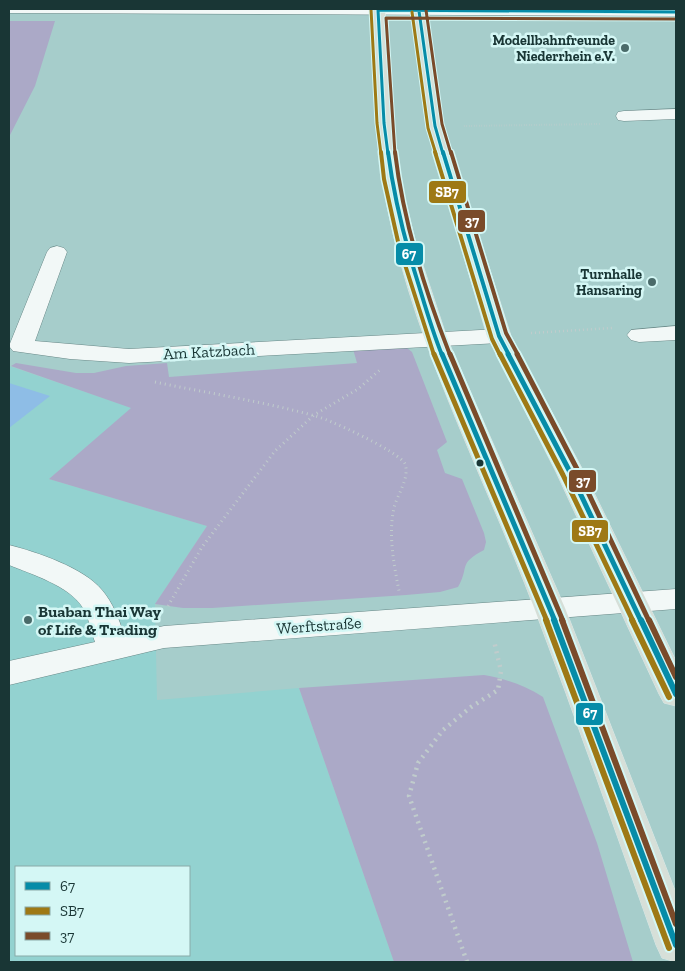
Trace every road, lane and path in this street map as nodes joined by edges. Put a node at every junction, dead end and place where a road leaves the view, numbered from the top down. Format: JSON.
{"nodes":[{"id":1,"x":108,"y":9,"type":"edge"},
{"id":2,"x":9,"y":10,"type":"edge"},
{"id":3,"x":378,"y":10,"type":"edge"},
{"id":4,"x":419,"y":10,"type":"edge"},
{"id":5,"x":676,"y":12,"type":"edge"},
{"id":6,"x":676,"y":114,"type":"edge"},
{"id":7,"x":624,"y":116,"type":"joint"},
{"id":8,"x":436,"y":126,"type":"junction"},
{"id":9,"x":57,"y":252,"type":"dead end"},
{"id":10,"x":676,"y":333,"type":"edge"},
{"id":11,"x":639,"y":335,"type":"joint"},
{"id":12,"x":499,"y":336,"type":"junction"},
{"id":13,"x":435,"y":338,"type":"junction"},
{"id":14,"x":389,"y":340,"type":"junction"},
{"id":15,"x":152,"y":382,"type":"dead end"},
{"id":16,"x":314,"y":415,"type":"junction"},
{"id":17,"x":9,"y":554,"type":"edge"},
{"id":18,"x":676,"y":599,"type":"edge"},
{"id":19,"x":634,"y":602,"type":"junction"},
{"id":20,"x":550,"y":608,"type":"junction"},
{"id":21,"x":487,"y":613,"type":"junction"},
{"id":22,"x":404,"y":619,"type":"junction"},
{"id":23,"x":164,"y":637,"type":"junction"},
{"id":24,"x":113,"y":648,"type":"junction"},
{"id":25,"x":9,"y":674,"type":"edge"},
{"id":26,"x":676,"y":694,"type":"edge"},
{"id":27,"x":676,"y":945,"type":"edge"},
{"id":28,"x":467,"y":962,"type":"edge"}],
"edges":[{"from":1,"to":2,"type":"street"},
{"from":1,"to":3,"type":"street"},
{"from":3,"to":4,"type":"street"},
{"from":3,"to":13,"type":"main road"},
{"from":4,"to":5,"type":"street"},
{"from":4,"to":8,"type":"main road"},
{"from":6,"to":7,"type":"street"},
{"from":7,"to":8,"type":"path"},
{"from":8,"to":12,"type":"main road"},
{"from":9,"to":14,"type":"street","name":"Am Katzbach"},
{"from":10,"to":11,"type":"street"},
{"from":11,"to":12,"type":"path"},
{"from":12,"to":13,"type":"street","name":"Am Katzbach"},
{"from":12,"to":19,"type":"main road"},
{"from":13,"to":14,"type":"street","name":"Am Katzbach"},
{"from":13,"to":20,"type":"main road"},
{"from":14,"to":16,"type":"path"},
{"from":15,"to":16,"type":"path"},
{"from":16,"to":22,"type":"path"},
{"from":16,"to":23,"type":"path"},
{"from":17,"to":24,"type":"street"},
{"from":18,"to":19,"type":"street","name":"Werftstraße"},
{"from":19,"to":20,"type":"street","name":"Werftstraße"},
{"from":19,"to":26,"type":"main road"},
{"from":20,"to":21,"type":"street","name":"Werftstraße"},
{"from":20,"to":27,"type":"main road"},
{"from":21,"to":22,"type":"street","name":"Werftstraße"},
{"from":21,"to":28,"type":"path"},
{"from":22,"to":23,"type":"street","name":"Werftstraße"},
{"from":23,"to":24,"type":"street","name":"Werftstraße"},
{"from":24,"to":25,"type":"street","name":"Werftstraße"}]}
